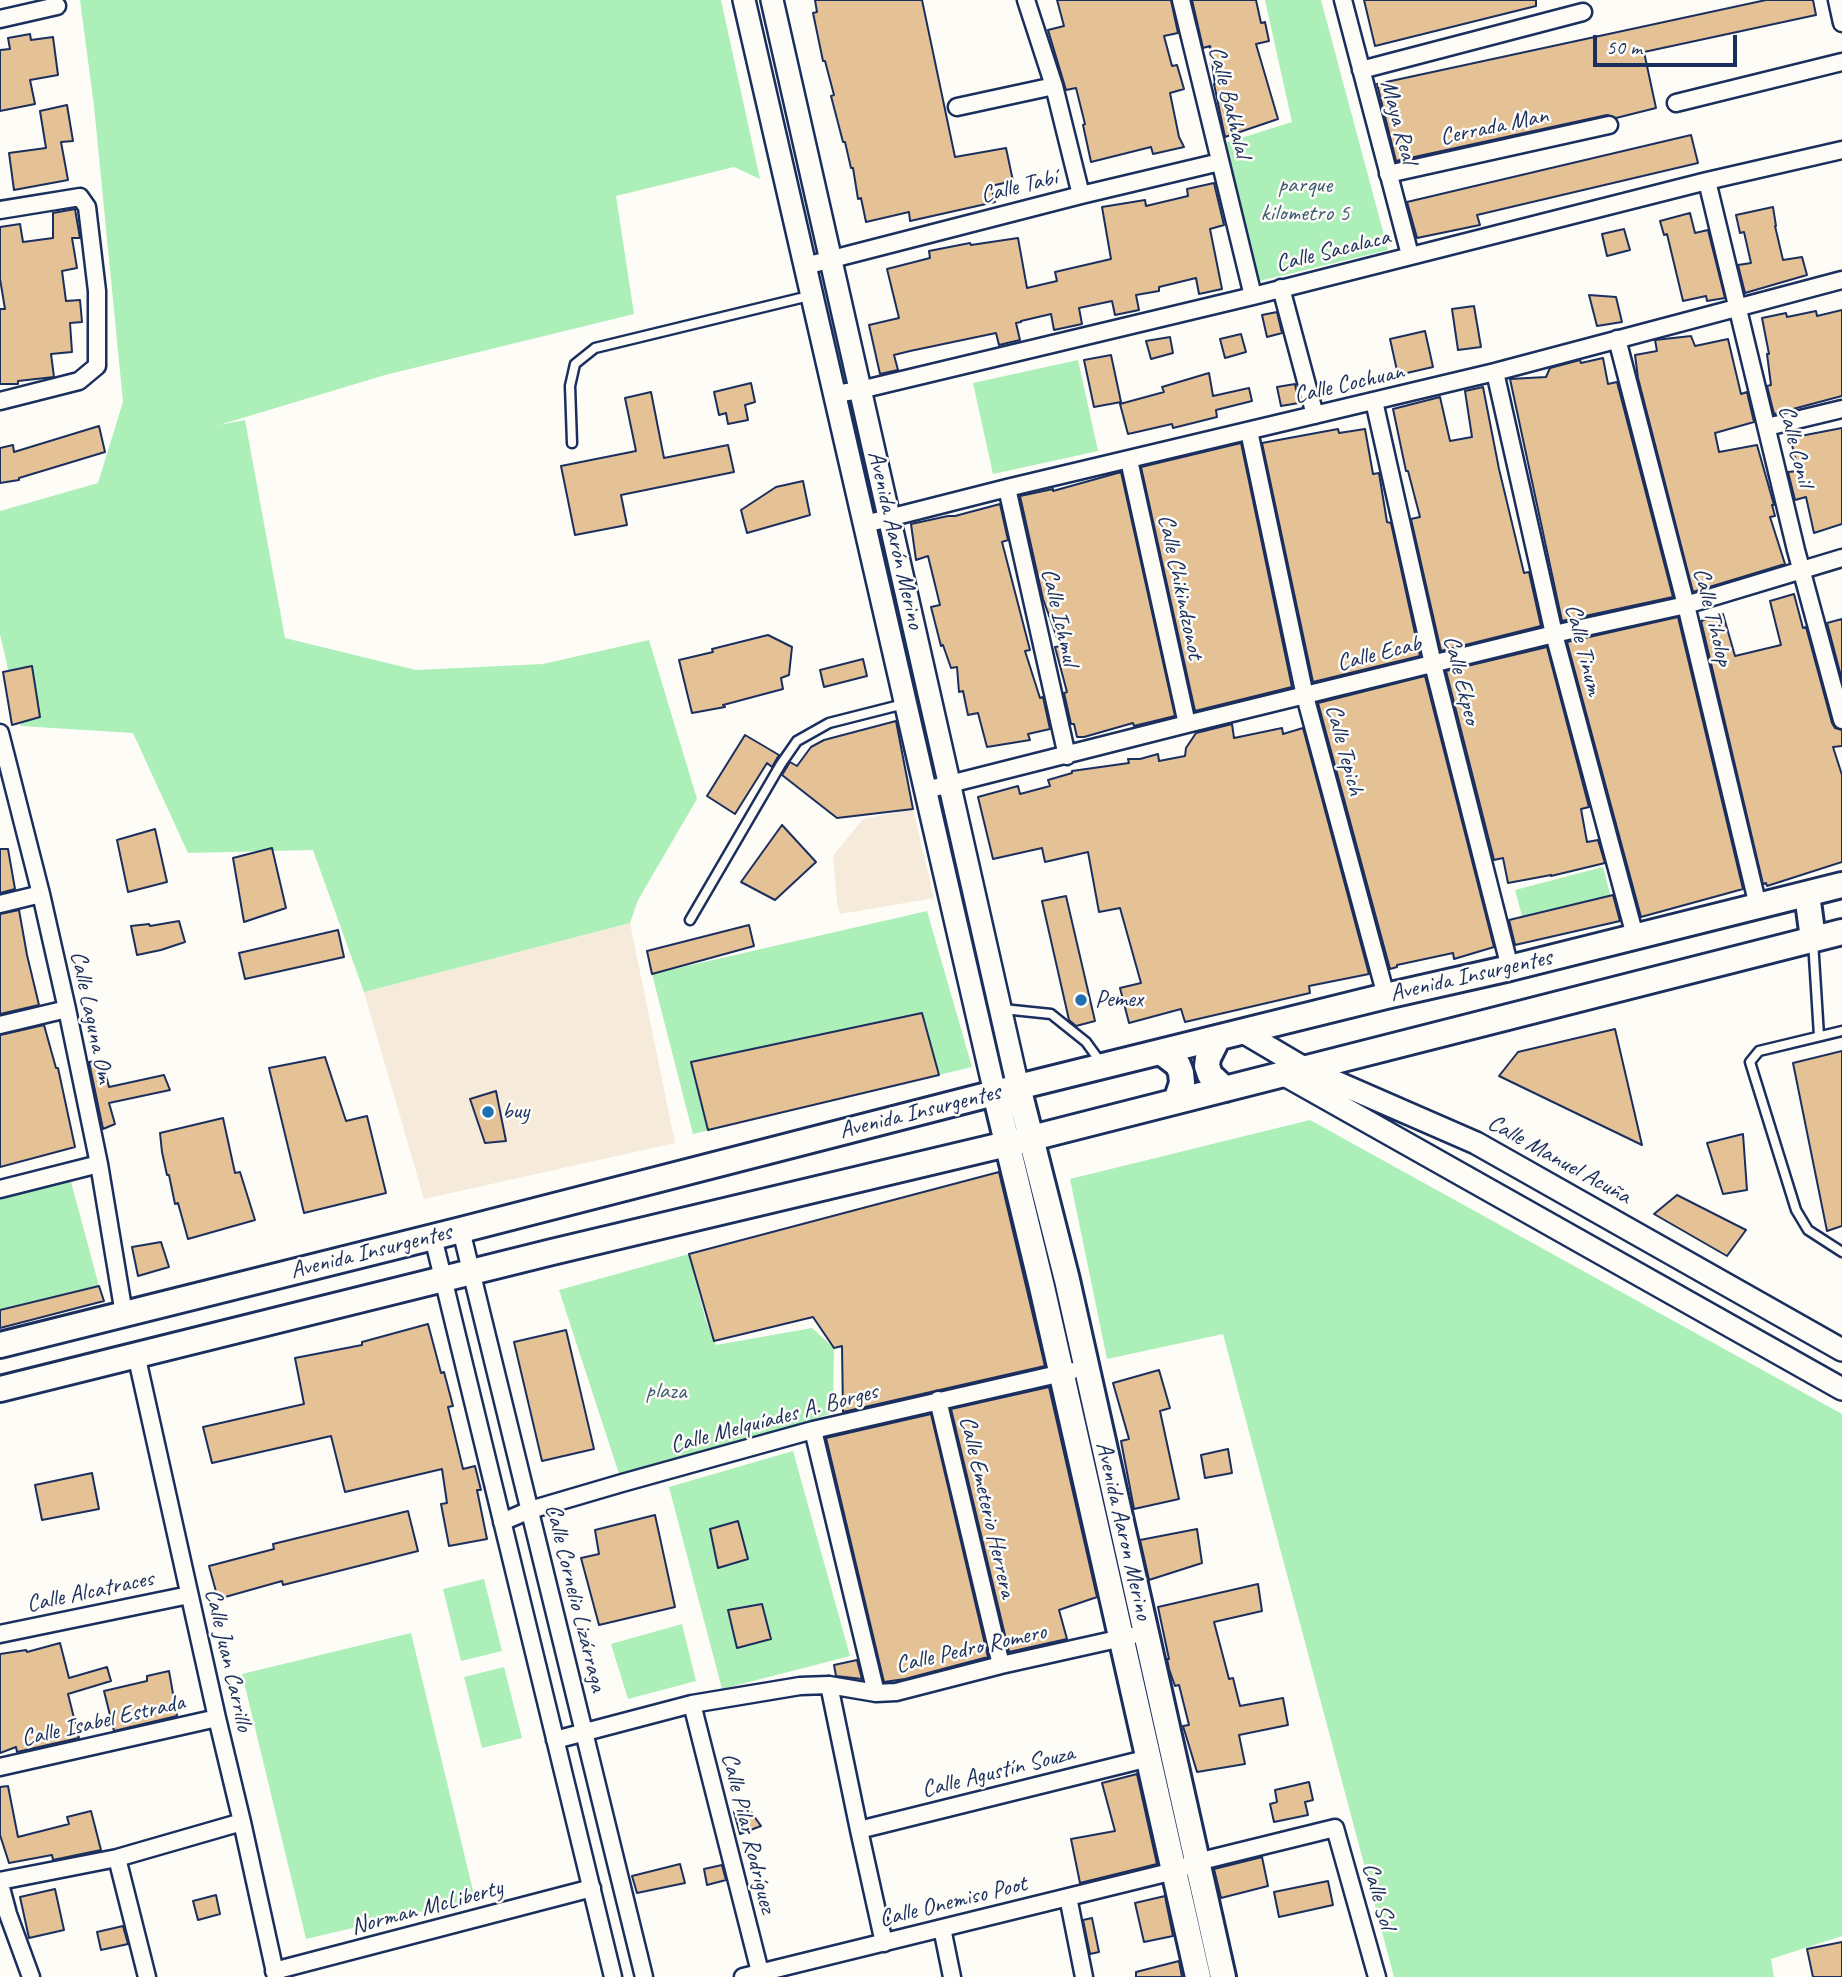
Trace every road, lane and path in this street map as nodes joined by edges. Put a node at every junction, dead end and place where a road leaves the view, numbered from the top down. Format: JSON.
{"nodes":[{"id":1,"x":744,"y":0,"type":"edge"},
{"id":2,"x":772,"y":0,"type":"edge"},
{"id":3,"x":1026,"y":0,"type":"edge"},
{"id":4,"x":1181,"y":0,"type":"edge"},
{"id":5,"x":1343,"y":0,"type":"edge"},
{"id":6,"x":1837,"y":0,"type":"edge"},
{"id":7,"x":57,"y":6,"type":"dead end"},
{"id":8,"x":1583,"y":12,"type":"dead end"},
{"id":9,"x":0,"y":19,"type":"edge"},
{"id":10,"x":1842,"y":23,"type":"edge"},
{"id":11,"x":1842,"y":62,"type":"edge"},
{"id":12,"x":1361,"y":70,"type":"junction"},
{"id":13,"x":1054,"y":86,"type":"junction"},
{"id":14,"x":1676,"y":103,"type":"dead end"},
{"id":15,"x":957,"y":107,"type":"dead end"},
{"id":16,"x":1609,"y":125,"type":"dead end"},
{"id":17,"x":1842,"y":150,"type":"edge"},
{"id":18,"x":1220,"y":162,"type":"junction"},
{"id":19,"x":1388,"y":174,"type":"junction"},
{"id":20,"x":1707,"y":181,"type":"junction"},
{"id":21,"x":1081,"y":195,"type":"junction"},
{"id":22,"x":0,"y":210,"type":"edge"},
{"id":23,"x":1410,"y":255,"type":"junction"},
{"id":24,"x":830,"y":259,"type":"junction"},
{"id":25,"x":805,"y":266,"type":"junction"},
{"id":26,"x":1842,"y":280,"type":"edge"},
{"id":27,"x":1282,"y":288,"type":"junction"},
{"id":28,"x":812,"y":295,"type":"junction"},
{"id":29,"x":1252,"y":296,"type":"junction"},
{"id":30,"x":1737,"y":308,"type":"junction"},
{"id":31,"x":1617,"y":340,"type":"junction"},
{"id":32,"x":1495,"y":372,"type":"junction"},
{"id":33,"x":860,"y":390,"type":"junction"},
{"id":34,"x":835,"y":394,"type":"junction"},
{"id":35,"x":0,"y":401,"type":"edge"},
{"id":36,"x":1374,"y":401,"type":"junction"},
{"id":37,"x":1842,"y":409,"type":"edge"},
{"id":38,"x":1315,"y":415,"type":"junction"},
{"id":39,"x":1767,"y":427,"type":"junction"},
{"id":40,"x":1250,"y":431,"type":"junction"},
{"id":41,"x":572,"y":443,"type":"dead end"},
{"id":42,"x":1129,"y":460,"type":"junction"},
{"id":43,"x":1007,"y":488,"type":"junction"},
{"id":44,"x":889,"y":519,"type":"junction"},
{"id":45,"x":864,"y":524,"type":"junction"},
{"id":46,"x":1842,"y":558,"type":"edge"},
{"id":47,"x":1802,"y":571,"type":"junction"},
{"id":48,"x":1686,"y":605,"type":"junction"},
{"id":49,"x":1554,"y":634,"type":"junction"},
{"id":50,"x":1433,"y":664,"type":"junction"},
{"id":51,"x":1836,"y":676,"type":"edge"},
{"id":52,"x":1306,"y":696,"type":"junction"},
{"id":53,"x":906,"y":703,"type":"junction"},
{"id":54,"x":1842,"y":720,"type":"edge"},
{"id":55,"x":1187,"y":724,"type":"junction"},
{"id":56,"x":0,"y":733,"type":"edge"},
{"id":57,"x":1067,"y":756,"type":"junction"},
{"id":58,"x":5,"y":781,"type":"edge"},
{"id":59,"x":950,"y":786,"type":"junction"},
{"id":60,"x":926,"y":790,"type":"junction"},
{"id":61,"x":1842,"y":885,"type":"edge"},
{"id":62,"x":41,"y":894,"type":"junction"},
{"id":63,"x":1807,"y":894,"type":"junction"},
{"id":64,"x":0,"y":904,"type":"edge"},
{"id":65,"x":1758,"y":906,"type":"junction"},
{"id":66,"x":690,"y":920,"type":"dead end"},
{"id":67,"x":1842,"y":932,"type":"edge"},
{"id":68,"x":1635,"y":936,"type":"junction"},
{"id":69,"x":1813,"y":939,"type":"junction"},
{"id":70,"x":1510,"y":968,"type":"junction"},
{"id":71,"x":1386,"y":996,"type":"junction"},
{"id":72,"x":67,"y":1009,"type":"junction"},
{"id":73,"x":1000,"y":1009,"type":"junction"},
{"id":74,"x":0,"y":1025,"type":"edge"},
{"id":75,"x":1842,"y":1031,"type":"edge"},
{"id":76,"x":1243,"y":1032,"type":"junction"},
{"id":77,"x":1819,"y":1036,"type":"junction"},
{"id":78,"x":1218,"y":1038,"type":"junction"},
{"id":79,"x":1161,"y":1052,"type":"junction"},
{"id":80,"x":1104,"y":1066,"type":"junction"},
{"id":81,"x":1294,"y":1071,"type":"junction"},
{"id":82,"x":1225,"y":1089,"type":"junction"},
{"id":83,"x":1007,"y":1090,"type":"junction"},
{"id":84,"x":1176,"y":1101,"type":"junction"},
{"id":85,"x":1020,"y":1141,"type":"junction"},
{"id":86,"x":99,"y":1164,"type":"junction"},
{"id":87,"x":0,"y":1189,"type":"edge"},
{"id":88,"x":461,"y":1230,"type":"junction"},
{"id":89,"x":433,"y":1237,"type":"junction"},
{"id":90,"x":1842,"y":1252,"type":"edge"},
{"id":91,"x":471,"y":1271,"type":"junction"},
{"id":92,"x":443,"y":1279,"type":"junction"},
{"id":93,"x":1067,"y":1280,"type":"junction"},
{"id":94,"x":1042,"y":1287,"type":"junction"},
{"id":95,"x":124,"y":1314,"type":"junction"},
{"id":96,"x":0,"y":1345,"type":"edge"},
{"id":97,"x":1842,"y":1350,"type":"edge"},
{"id":98,"x":136,"y":1354,"type":"junction"},
{"id":99,"x":1086,"y":1368,"type":"junction"},
{"id":100,"x":1062,"y":1373,"type":"junction"},
{"id":101,"x":0,"y":1389,"type":"edge"},
{"id":102,"x":1842,"y":1389,"type":"edge"},
{"id":103,"x":938,"y":1400,"type":"junction"},
{"id":104,"x":813,"y":1430,"type":"junction"},
{"id":105,"x":530,"y":1510,"type":"junction"},
{"id":106,"x":502,"y":1522,"type":"junction"},
{"id":107,"x":189,"y":1595,"type":"junction"},
{"id":108,"x":0,"y":1634,"type":"edge"},
{"id":109,"x":1134,"y":1635,"type":"junction"},
{"id":110,"x":1001,"y":1665,"type":"junction"},
{"id":111,"x":829,"y":1685,"type":"junction"},
{"id":112,"x":876,"y":1693,"type":"junction"},
{"id":113,"x":692,"y":1704,"type":"junction"},
{"id":114,"x":217,"y":1718,"type":"junction"},
{"id":115,"x":584,"y":1734,"type":"junction"},
{"id":116,"x":555,"y":1740,"type":"junction"},
{"id":117,"x":1149,"y":1758,"type":"junction"},
{"id":118,"x":0,"y":1768,"type":"edge"},
{"id":119,"x":242,"y":1822,"type":"junction"},
{"id":120,"x":1335,"y":1828,"type":"joint"},
{"id":121,"x":859,"y":1830,"type":"junction"},
{"id":122,"x":117,"y":1858,"type":"junction"},
{"id":123,"x":1186,"y":1866,"type":"junction"},
{"id":124,"x":0,"y":1882,"type":"edge"},
{"id":125,"x":592,"y":1888,"type":"junction"},
{"id":126,"x":1068,"y":1897,"type":"junction"},
{"id":127,"x":4,"y":1915,"type":"edge"},
{"id":128,"x":943,"y":1928,"type":"junction"},
{"id":129,"x":884,"y":1943,"type":"junction"},
{"id":130,"x":760,"y":1972,"type":"junction"},
{"id":131,"x":275,"y":1974,"type":"edge"},
{"id":132,"x":31,"y":1977,"type":"edge"},
{"id":133,"x":147,"y":1977,"type":"edge"},
{"id":134,"x":613,"y":1977,"type":"edge"},
{"id":135,"x":644,"y":1977,"type":"edge"},
{"id":136,"x":743,"y":1977,"type":"edge"},
{"id":137,"x":952,"y":1977,"type":"edge"},
{"id":138,"x":1084,"y":1977,"type":"edge"},
{"id":139,"x":1198,"y":1977,"type":"edge"},
{"id":140,"x":1223,"y":1977,"type":"edge"},
{"id":141,"x":1377,"y":1977,"type":"edge"}],
"edges":[{"from":1,"to":25,"type":"main road","name":"Avenida Aarón Merino"},
{"from":2,"to":24,"type":"main road","name":"Avenida Aarón Merino"},
{"from":3,"to":13,"type":"street"},
{"from":4,"to":18,"type":"street","name":"Calle Bakhalal"},
{"from":5,"to":12,"type":"street","name":"Maya Real"},
{"from":6,"to":10,"type":"street"},
{"from":7,"to":9,"type":"street"},
{"from":8,"to":12,"type":"street"},
{"from":11,"to":14,"type":"street"},
{"from":12,"to":19,"type":"street","name":"Maya Real"},
{"from":13,"to":15,"type":"street"},
{"from":13,"to":21,"type":"street"},
{"from":16,"to":19,"type":"street","name":"Cerrada Man"},
{"from":17,"to":20,"type":"street","name":"Calle Sacalaca"},
{"from":18,"to":21,"type":"street","name":"Calle Tabí"},
{"from":18,"to":29,"type":"street","name":"Calle Bakhalal"},
{"from":19,"to":23,"type":"street","name":"Maya Real"},
{"from":20,"to":23,"type":"street","name":"Calle Sacalaca"},
{"from":20,"to":30,"type":"street","name":"Calle Conil"},
{"from":21,"to":24,"type":"street","name":"Calle Tabí"},
{"from":22,"to":35,"type":"street"},
{"from":23,"to":27,"type":"street","name":"Calle Sacalaca"},
{"from":24,"to":25,"type":"street","name":"Calle Tabí"},
{"from":24,"to":33,"type":"main road","name":"Avenida Aarón Merino"},
{"from":25,"to":28,"type":"main road","name":"Avenida Aarón Merino"},
{"from":26,"to":30,"type":"street","name":"Calle Cochuan"},
{"from":27,"to":29,"type":"street","name":"Calle Sacalaca"},
{"from":27,"to":38,"type":"street"},
{"from":28,"to":34,"type":"main road","name":"Avenida Aarón Merino"},
{"from":28,"to":41,"type":"lane"},
{"from":29,"to":33,"type":"street","name":"Calle Sacalaca"},
{"from":30,"to":31,"type":"street","name":"Calle Cochuan"},
{"from":30,"to":39,"type":"street","name":"Calle Conil"},
{"from":31,"to":32,"type":"street","name":"Calle Cochuan"},
{"from":31,"to":48,"type":"street","name":"Calle Tiholop"},
{"from":32,"to":36,"type":"street","name":"Calle Cochuan"},
{"from":32,"to":49,"type":"street","name":"Calle Tinum"},
{"from":33,"to":34,"type":"street","name":"Calle Sacalaca"},
{"from":33,"to":44,"type":"main road","name":"Avenida Aarón Merino"},
{"from":34,"to":45,"type":"main road","name":"Avenida Aarón Merino"},
{"from":36,"to":38,"type":"street","name":"Calle Cochuan"},
{"from":36,"to":50,"type":"street","name":"Calle Ekpeo"},
{"from":37,"to":39,"type":"street"},
{"from":38,"to":40,"type":"street","name":"Calle Cochuan"},
{"from":39,"to":47,"type":"street","name":"Calle Conil"},
{"from":40,"to":42,"type":"street","name":"Calle Cochuan"},
{"from":40,"to":52,"type":"street","name":"Calle Tepich"},
{"from":42,"to":43,"type":"street","name":"Calle Cochuan"},
{"from":42,"to":55,"type":"street","name":"Calle Chikindzonot"},
{"from":43,"to":44,"type":"street","name":"Calle Cochuan"},
{"from":43,"to":57,"type":"street","name":"Calle Ichmul"},
{"from":44,"to":45,"type":"street","name":"Calle Cochuan"},
{"from":44,"to":59,"type":"main road","name":"Avenida Aarón Merino"},
{"from":45,"to":53,"type":"main road","name":"Avenida Aarón Merino"},
{"from":46,"to":47,"type":"street","name":"Calle Ecab"},
{"from":47,"to":48,"type":"street","name":"Calle Ecab"},
{"from":47,"to":51,"type":"street","name":"Calle Conil"},
{"from":48,"to":49,"type":"street","name":"Calle Ecab"},
{"from":48,"to":65,"type":"street","name":"Calle Tiholop"},
{"from":49,"to":50,"type":"street","name":"Calle Ecab"},
{"from":49,"to":68,"type":"street","name":"Calle Tinum"},
{"from":50,"to":52,"type":"street","name":"Calle Ecab"},
{"from":50,"to":70,"type":"street","name":"Calle Ekpeo"},
{"from":51,"to":54,"type":"street","name":"Calle Conil"},
{"from":52,"to":55,"type":"street","name":"Calle Ecab"},
{"from":52,"to":71,"type":"street","name":"Calle Tepich"},
{"from":53,"to":60,"type":"main road","name":"Avenida Aarón Merino"},
{"from":53,"to":66,"type":"lane"},
{"from":55,"to":57,"type":"street","name":"Calle Ecab"},
{"from":56,"to":58,"type":"street","name":"Calle Laguna Om"},
{"from":57,"to":59,"type":"street","name":"Calle Ecab"},
{"from":58,"to":62,"type":"street","name":"Calle Laguna Om"},
{"from":59,"to":60,"type":"street","name":"Calle Ecab"},
{"from":59,"to":73,"type":"main road","name":"Avenida Aarón Merino"},
{"from":60,"to":83,"type":"main road","name":"Avenida Aarón Merino"},
{"from":61,"to":63,"type":"main road","name":"Avenida Insurgentes"},
{"from":62,"to":64,"type":"street"},
{"from":62,"to":72,"type":"street","name":"Calle Laguna Om"},
{"from":63,"to":65,"type":"main road","name":"Avenida Insurgentes"},
{"from":63,"to":69,"type":"main road"},
{"from":65,"to":68,"type":"main road","name":"Avenida Insurgentes"},
{"from":67,"to":69,"type":"main road","name":"Avenida Insurgentes"},
{"from":68,"to":70,"type":"main road","name":"Avenida Insurgentes"},
{"from":69,"to":77,"type":"lane"},
{"from":69,"to":81,"type":"main road","name":"Avenida Insurgentes"},
{"from":70,"to":71,"type":"main road","name":"Avenida Insurgentes"},
{"from":71,"to":76,"type":"main road","name":"Avenida Insurgentes"},
{"from":72,"to":74,"type":"street"},
{"from":72,"to":86,"type":"street","name":"Calle Laguna Om"},
{"from":73,"to":80,"type":"lane"},
{"from":73,"to":83,"type":"main road","name":"Avenida Aarón Merino"},
{"from":75,"to":77,"type":"lane"},
{"from":76,"to":78,"type":"main road","name":"Avenida Insurgentes"},
{"from":76,"to":81,"type":"main road","name":"Calle Manuel Acuña"},
{"from":77,"to":90,"type":"lane"},
{"from":78,"to":79,"type":"main road","name":"Avenida Insurgentes"},
{"from":78,"to":82,"type":"main road"},
{"from":79,"to":80,"type":"main road","name":"Avenida Insurgentes"},
{"from":79,"to":84,"type":"main road"},
{"from":80,"to":83,"type":"main road","name":"Avenida Insurgentes"},
{"from":81,"to":82,"type":"main road","name":"Avenida Insurgentes"},
{"from":81,"to":97,"type":"main road","name":"Calle Manuel Acuña"},
{"from":81,"to":102,"type":"main road","name":"Calle Manuel Acuña"},
{"from":82,"to":84,"type":"main road","name":"Avenida Insurgentes"},
{"from":83,"to":85,"type":"main road","name":"Avenida Aaron Merino"},
{"from":83,"to":88,"type":"main road","name":"Avenida Insurgentes"},
{"from":84,"to":85,"type":"main road","name":"Avenida Insurgentes"},
{"from":85,"to":91,"type":"main road","name":"Avenida Insurgentes"},
{"from":85,"to":93,"type":"main road","name":"Avenida Aaron Merino"},
{"from":85,"to":94,"type":"main road","name":"Avenida Aaron Merino"},
{"from":86,"to":87,"type":"street"},
{"from":86,"to":95,"type":"street","name":"Calle Laguna Om"},
{"from":88,"to":89,"type":"main road","name":"Avenida Insurgentes"},
{"from":88,"to":91,"type":"street","name":"Calle Cornelio Lizárraga"},
{"from":89,"to":92,"type":"street"},
{"from":89,"to":95,"type":"main road","name":"Avenida Insurgentes"},
{"from":91,"to":92,"type":"main road","name":"Avenida Insurgentes"},
{"from":91,"to":105,"type":"street","name":"Calle Cornelio Lizárraga"},
{"from":92,"to":98,"type":"main road","name":"Avenida Insurgentes"},
{"from":92,"to":106,"type":"street"},
{"from":93,"to":94,"type":"street"},
{"from":93,"to":99,"type":"main road","name":"Avenida Aaron Merino"},
{"from":94,"to":100,"type":"main road","name":"Avenida Aaron Merino"},
{"from":95,"to":96,"type":"main road","name":"Avenida Insurgentes"},
{"from":98,"to":101,"type":"main road","name":"Avenida Insurgentes"},
{"from":98,"to":107,"type":"street","name":"Calle Juan Carrillo"},
{"from":99,"to":100,"type":"street","name":"Calle Melquíades A. Borges"},
{"from":99,"to":109,"type":"main road","name":"Avenida Aaron Merino"},
{"from":100,"to":103,"type":"street","name":"Calle Melquíades A. Borges"},
{"from":100,"to":109,"type":"main road","name":"Avenida Aaron Merino"},
{"from":103,"to":104,"type":"street","name":"Calle Melquíades A. Borges"},
{"from":103,"to":110,"type":"street","name":"Calle Emeterio Herrera"},
{"from":104,"to":105,"type":"street","name":"Calle Melquíades A. Borges"},
{"from":104,"to":112,"type":"street"},
{"from":105,"to":106,"type":"street","name":"Calle Melquíades A. Borges"},
{"from":105,"to":115,"type":"street","name":"Calle Cornelio Lizárraga"},
{"from":106,"to":116,"type":"street"},
{"from":107,"to":108,"type":"street","name":"Calle Alcatraces"},
{"from":107,"to":114,"type":"street","name":"Calle Juan Carrillo"},
{"from":109,"to":110,"type":"street","name":"Calle Pedro Romero"},
{"from":109,"to":117,"type":"main road","name":"Avenida Aaron Merino"},
{"from":109,"to":123,"type":"main road","name":"Avenida Aaron Merino"},
{"from":110,"to":112,"type":"street","name":"Calle Pedro Romero"},
{"from":111,"to":112,"type":"street","name":"Calle Pedro Romero"},
{"from":111,"to":113,"type":"street","name":"Calle Pedro Romero"},
{"from":111,"to":121,"type":"street"},
{"from":113,"to":115,"type":"street","name":"Calle Pedro Romero"},
{"from":113,"to":130,"type":"street","name":"Calle Pilar Rodríguez"},
{"from":114,"to":118,"type":"street","name":"Calle Isabel Estrada"},
{"from":114,"to":119,"type":"street","name":"Calle Juan Carrillo"},
{"from":115,"to":116,"type":"street","name":"Calle Pedro Romero"},
{"from":115,"to":135,"type":"street","name":"Calle Cornelio Lizárraga"},
{"from":116,"to":125,"type":"street"},
{"from":117,"to":121,"type":"street","name":"Calle Agustín Souza"},
{"from":117,"to":123,"type":"main road","name":"Avenida Aaron Merino"},
{"from":119,"to":122,"type":"street"},
{"from":119,"to":131,"type":"street","name":"Calle Juan Carrillo"},
{"from":120,"to":123,"type":"street","name":"Calle Onemiso Poot"},
{"from":120,"to":141,"type":"street","name":"Calle Sol"},
{"from":121,"to":129,"type":"street"},
{"from":122,"to":124,"type":"street"},
{"from":122,"to":133,"type":"street"},
{"from":123,"to":126,"type":"street","name":"Calle Onemiso Poot"},
{"from":123,"to":139,"type":"main road","name":"Avenida Aaron Merino"},
{"from":123,"to":140,"type":"main road","name":"Avenida Aaron Merino"},
{"from":124,"to":127,"type":"street"},
{"from":125,"to":131,"type":"street","name":"Norman McLiberty"},
{"from":125,"to":134,"type":"street"},
{"from":126,"to":128,"type":"street","name":"Calle Onemiso Poot"},
{"from":126,"to":138,"type":"street"},
{"from":127,"to":132,"type":"street"},
{"from":128,"to":129,"type":"street","name":"Calle Onemiso Poot"},
{"from":128,"to":137,"type":"street"},
{"from":129,"to":130,"type":"street","name":"Calle Onemiso Poot"},
{"from":130,"to":136,"type":"street","name":"Calle Onemiso Poot"}]}
